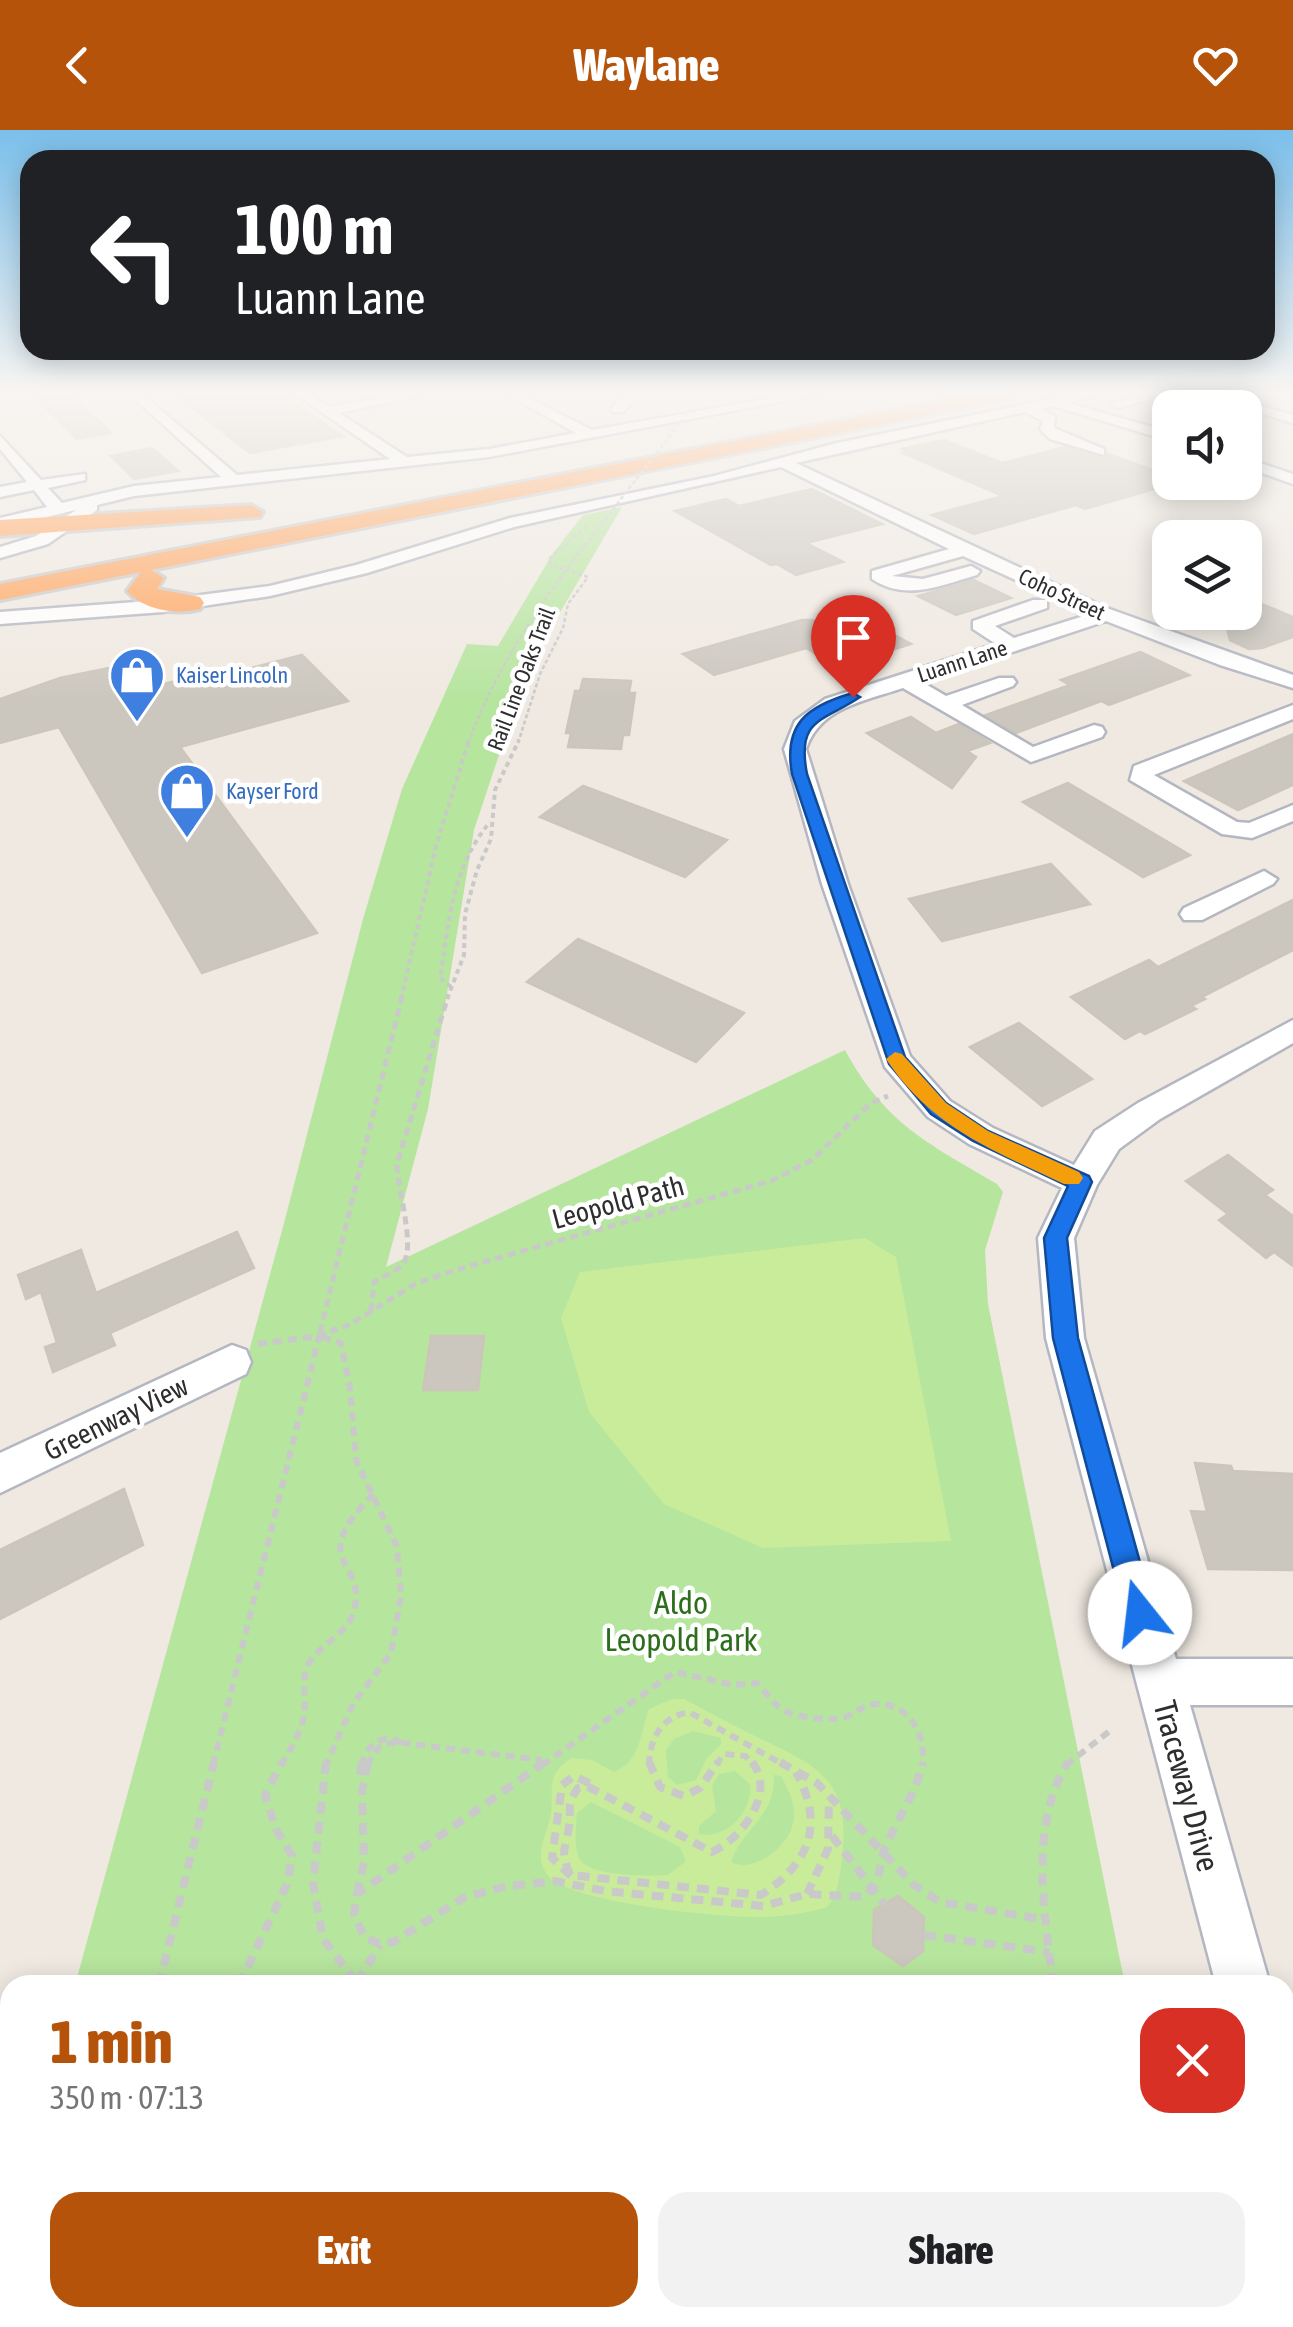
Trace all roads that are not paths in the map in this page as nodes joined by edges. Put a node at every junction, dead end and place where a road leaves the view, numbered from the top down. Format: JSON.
{"nodes":[{"id":1,"x":46,"y":497,"type":"edge"},
{"id":2,"x":118,"y":497,"type":"edge"},
{"id":3,"x":129,"y":497,"type":"edge"},
{"id":4,"x":408,"y":497,"type":"edge"},
{"id":5,"x":485,"y":497,"type":"edge"},
{"id":6,"x":541,"y":497,"type":"edge"},
{"id":7,"x":628,"y":497,"type":"edge"},
{"id":8,"x":856,"y":497,"type":"edge"},
{"id":9,"x":120,"y":498,"type":"junction"},
{"id":10,"x":269,"y":509,"type":"dead end"},
{"id":11,"x":60,"y":516,"type":"junction"},
{"id":12,"x":154,"y":521,"type":"junction"},
{"id":13,"x":0,"y":526,"type":"edge"},
{"id":14,"x":967,"y":549,"type":"junction"},
{"id":15,"x":0,"y":553,"type":"edge"},
{"id":16,"x":942,"y":556,"type":"junction"},
{"id":17,"x":971,"y":571,"type":"junction"},
{"id":18,"x":0,"y":576,"type":"edge"},
{"id":19,"x":151,"y":578,"type":"junction"},
{"id":20,"x":0,"y":592,"type":"edge"},
{"id":21,"x":190,"y":603,"type":"junction"},
{"id":22,"x":140,"y":608,"type":"junction"},
{"id":23,"x":1106,"y":614,"type":"junction"},
{"id":24,"x":7,"y":620,"type":"edge"},
{"id":25,"x":1011,"y":645,"type":"junction"},
{"id":26,"x":904,"y":680,"type":"junction"},
{"id":27,"x":1006,"y":682,"type":"dead end"},
{"id":28,"x":1293,"y":682,"type":"edge"},
{"id":29,"x":944,"y":704,"type":"junction"},
{"id":30,"x":1293,"y":710,"type":"edge"},
{"id":31,"x":1094,"y":732,"type":"dead end"},
{"id":32,"x":1293,"y":812,"type":"edge"},
{"id":33,"x":1264,"y":879,"type":"dead end"},
{"id":34,"x":1193,"y":914,"type":"dead end"},
{"id":35,"x":1293,"y":1030,"type":"edge"},
{"id":36,"x":1081,"y":1182,"type":"junction"},
{"id":37,"x":232,"y":1362,"type":"road end"},
{"id":38,"x":0,"y":1474,"type":"edge"},
{"id":39,"x":1159,"y":1682,"type":"junction"},
{"id":40,"x":1293,"y":1682,"type":"edge"},
{"id":41,"x":1240,"y":1975,"type":"edge"}],
"edges":[{"from":1,"to":11,"type":"street"},
{"from":2,"to":11,"type":"street"},
{"from":3,"to":9,"type":"street"},
{"from":4,"to":18,"type":"highway"},
{"from":5,"to":20,"type":"highway"},
{"from":6,"to":19,"type":"highway"},
{"from":7,"to":21,"type":"street"},
{"from":8,"to":14,"type":"street","name":"Coho Street"},
{"from":9,"to":11,"type":"street"},
{"from":9,"to":12,"type":"highway"},
{"from":10,"to":12,"type":"highway"},
{"from":11,"to":12,"type":"highway"},
{"from":11,"to":13,"type":"highway"},
{"from":11,"to":15,"type":"street"},
{"from":14,"to":16,"type":"street"},
{"from":14,"to":23,"type":"street","name":"Coho Street"},
{"from":16,"to":17,"type":"street"},
{"from":16,"to":17,"type":"street"},
{"from":17,"to":25,"type":"street"},
{"from":19,"to":21,"type":"highway"},
{"from":19,"to":24,"type":"highway"},
{"from":21,"to":22,"type":"street"},
{"from":22,"to":24,"type":"street"},
{"from":22,"to":24,"type":"street"},
{"from":23,"to":25,"type":"street","name":"Luann Lane"},
{"from":23,"to":28,"type":"street","name":"Coho Street"},
{"from":25,"to":26,"type":"street","name":"Luann Lane"},
{"from":26,"to":29,"type":"street"},
{"from":26,"to":36,"type":"street","name":"Luann Lane"},
{"from":27,"to":29,"type":"street"},
{"from":29,"to":31,"type":"street"},
{"from":30,"to":32,"type":"street"},
{"from":33,"to":34,"type":"street"},
{"from":35,"to":36,"type":"street","name":"Traceway Drive"},
{"from":36,"to":39,"type":"street","name":"Traceway Drive"},
{"from":37,"to":38,"type":"street","name":"Greenway View"},
{"from":39,"to":40,"type":"street"},
{"from":39,"to":41,"type":"street","name":"Traceway Drive"}]}
